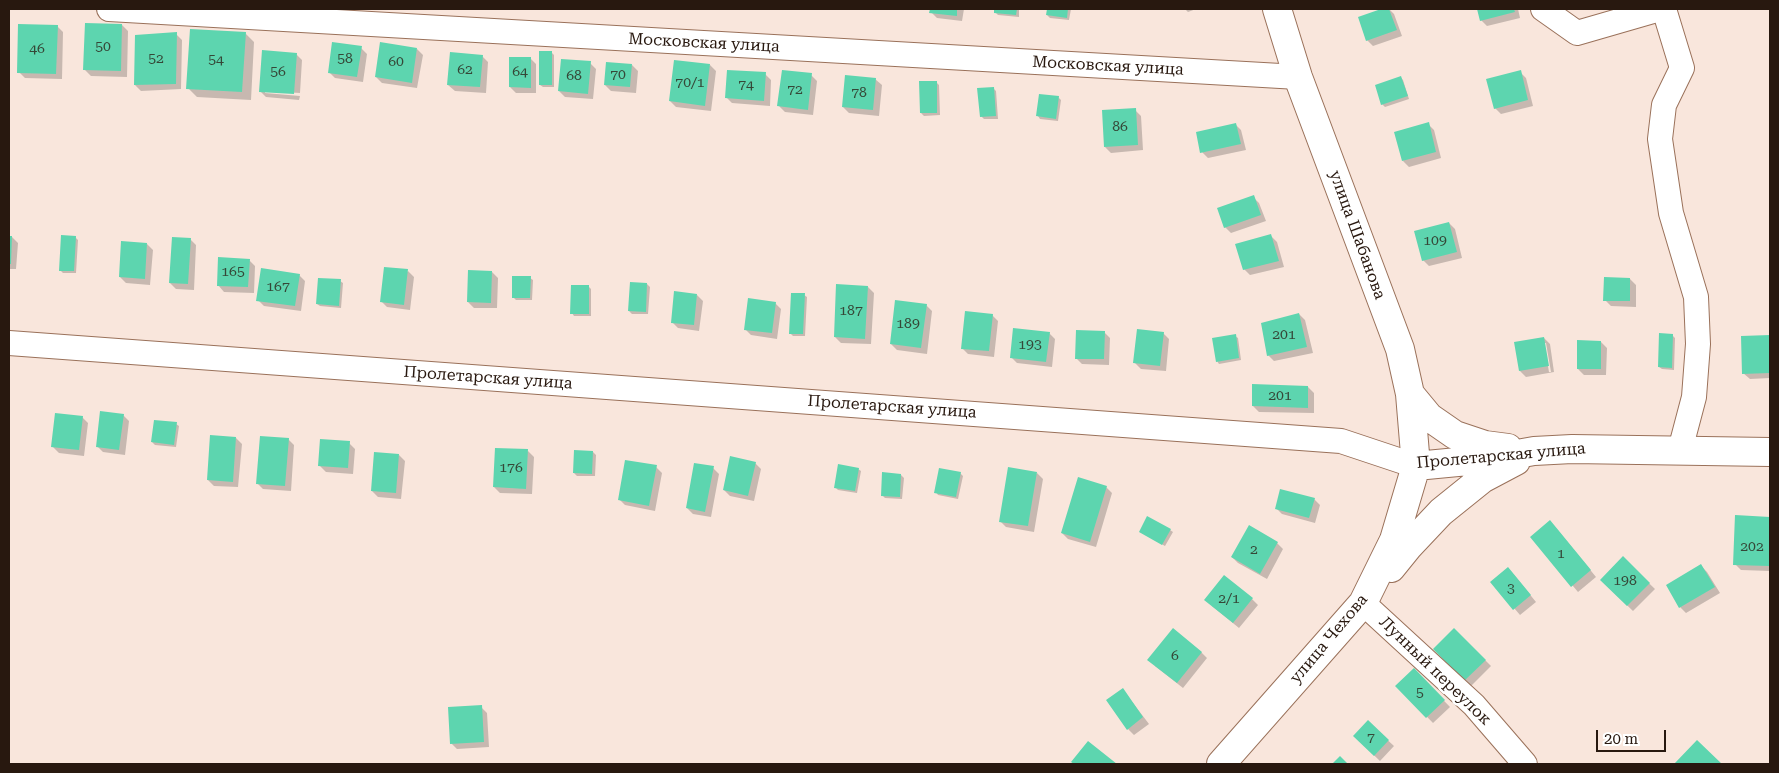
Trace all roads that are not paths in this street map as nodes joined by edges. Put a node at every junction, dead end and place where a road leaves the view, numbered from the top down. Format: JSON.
{"nodes":[{"id":1,"x":109,"y":9,"type":"edge"},
{"id":2,"x":1277,"y":9,"type":"edge"},
{"id":3,"x":1543,"y":9,"type":"edge"},
{"id":4,"x":1660,"y":9,"type":"edge"},
{"id":5,"x":1664,"y":9,"type":"edge"},
{"id":6,"x":1298,"y":77,"type":"junction"},
{"id":7,"x":9,"y":342,"type":"edge"},
{"id":8,"x":1410,"y":394,"type":"junction"},
{"id":9,"x":1680,"y":450,"type":"junction"},
{"id":10,"x":1534,"y":451,"type":"junction"},
{"id":11,"x":1770,"y":452,"type":"edge"},
{"id":12,"x":1416,"y":466,"type":"junction"},
{"id":13,"x":1363,"y":603,"type":"junction"},
{"id":14,"x":1221,"y":764,"type":"edge"},
{"id":15,"x":1526,"y":764,"type":"edge"}],
"edges":[{"from":1,"to":6,"type":"street","name":"Московская улица"},
{"from":2,"to":6,"type":"street","name":"улица Шабанова"},
{"from":3,"to":4,"type":"street"},
{"from":5,"to":9,"type":"street"},
{"from":6,"to":8,"type":"street","name":"улица Шабанова"},
{"from":7,"to":12,"type":"street","name":"Пролетарская улица"},
{"from":8,"to":10,"type":"street"},
{"from":8,"to":12,"type":"street","name":"улица Шабанова"},
{"from":9,"to":10,"type":"street","name":"Пролетарская улица"},
{"from":9,"to":11,"type":"street","name":"Пролетарская улица"},
{"from":10,"to":12,"type":"street","name":"Пролетарская улица"},
{"from":10,"to":13,"type":"street"},
{"from":12,"to":13,"type":"street","name":"улица Чехова"},
{"from":13,"to":14,"type":"street","name":"улица Чехова"},
{"from":13,"to":15,"type":"street","name":"Лунный переулок"}]}
